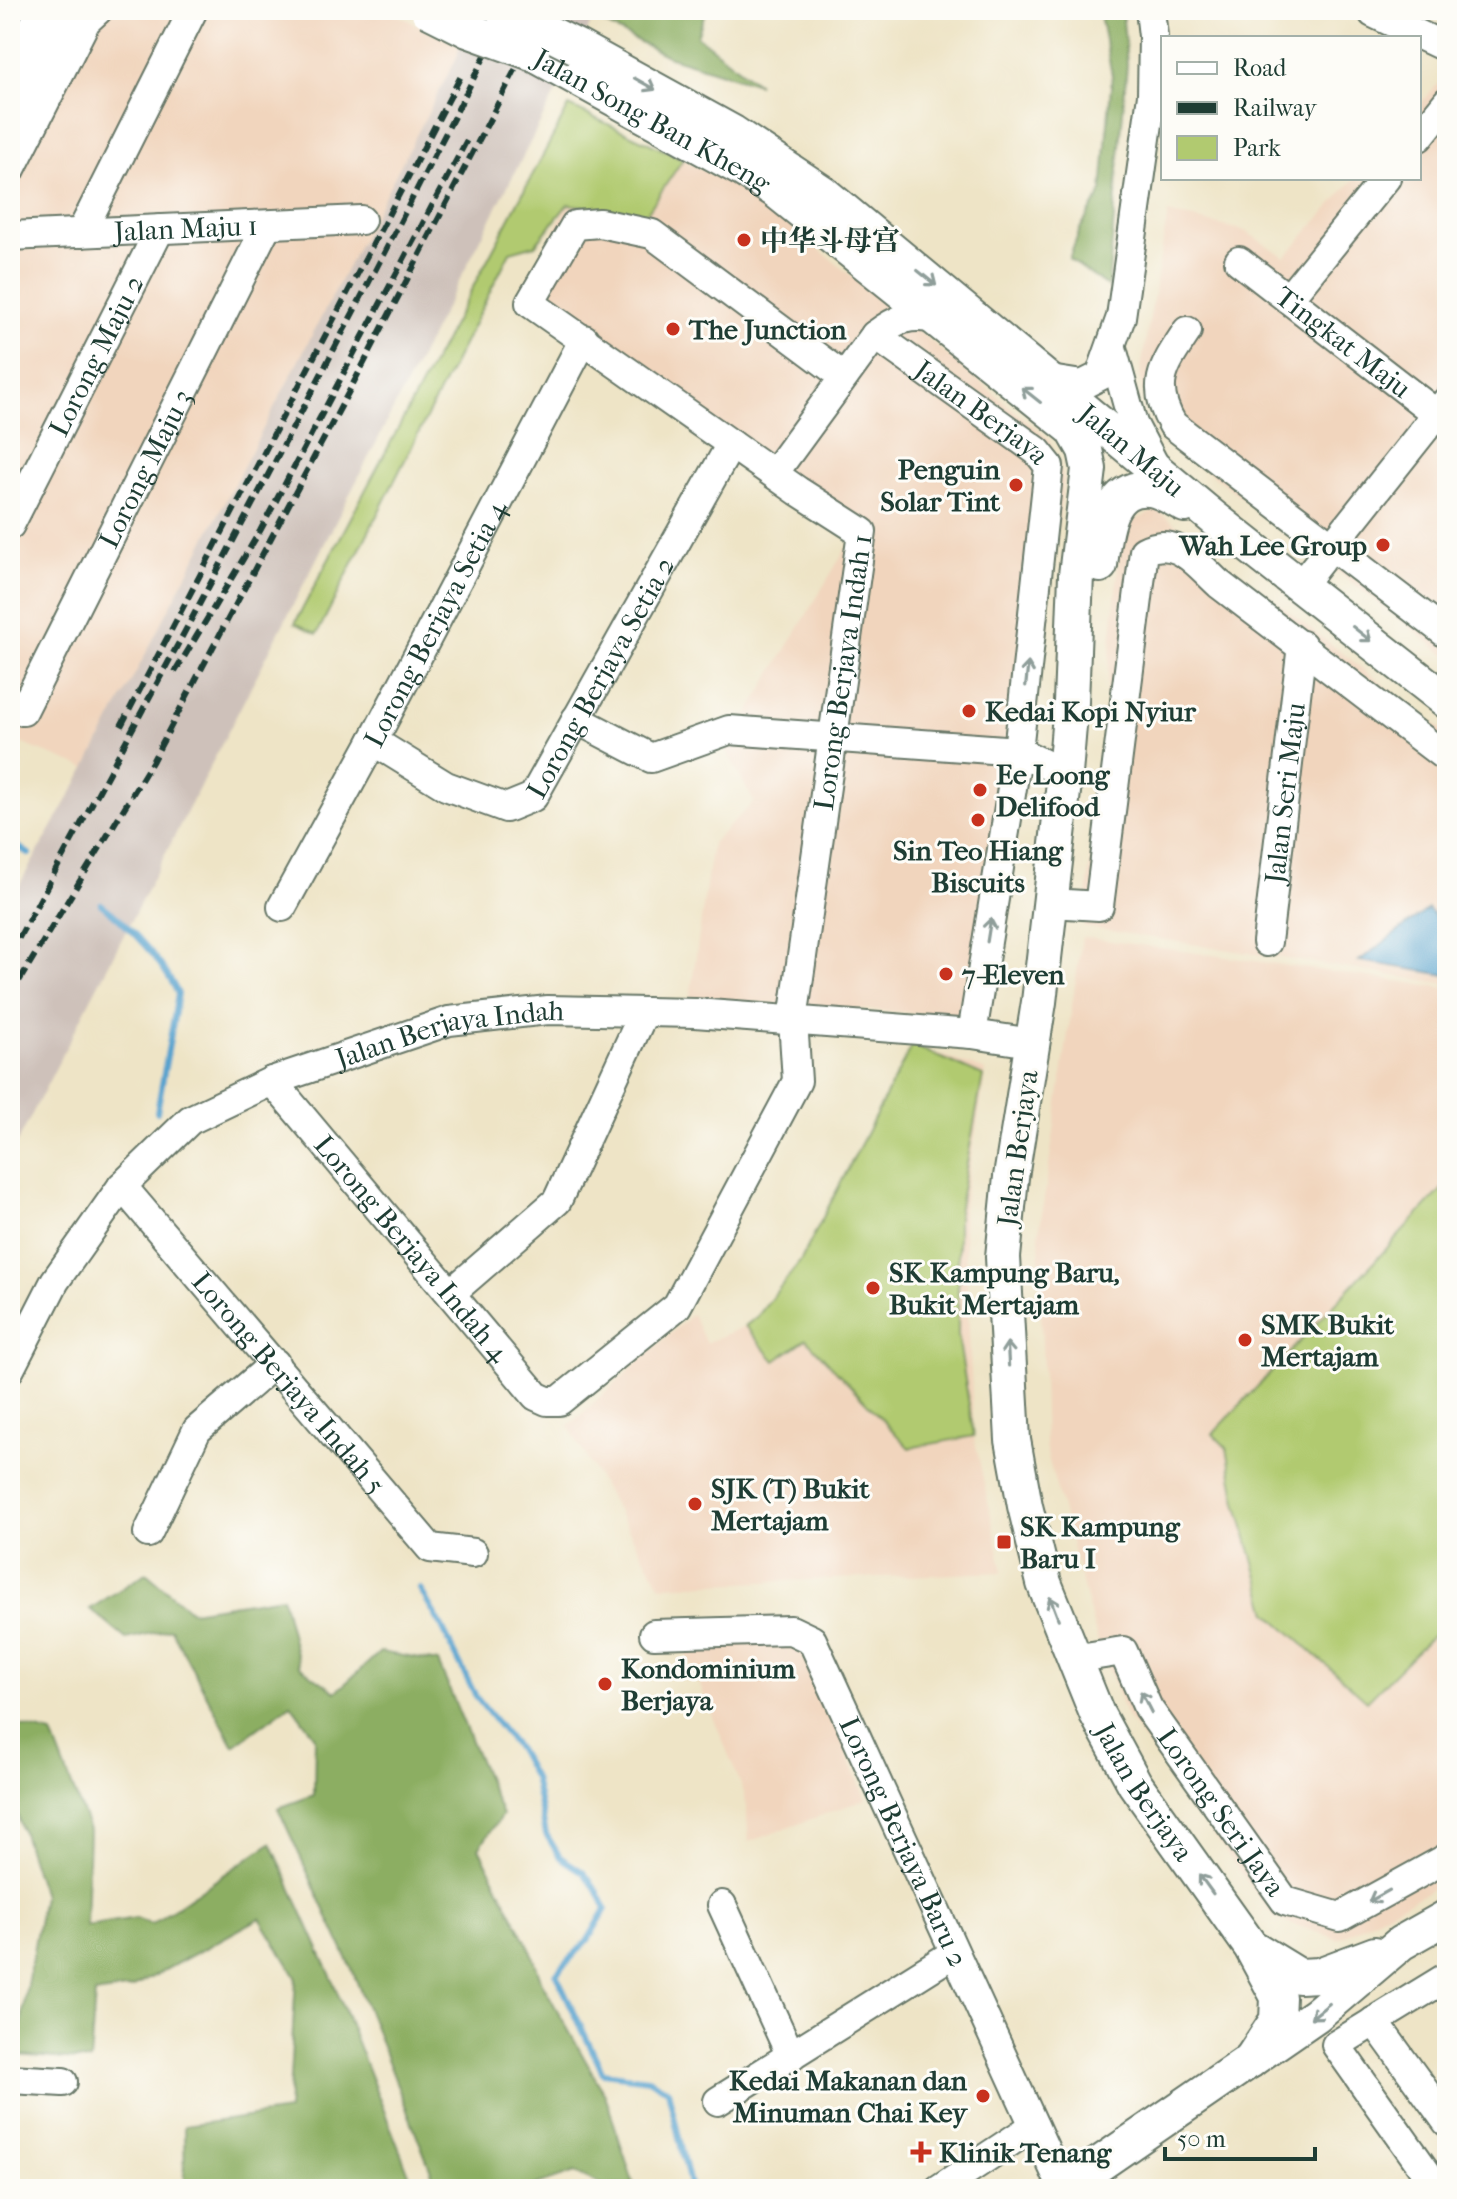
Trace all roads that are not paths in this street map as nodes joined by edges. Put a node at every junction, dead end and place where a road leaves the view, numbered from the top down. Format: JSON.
{"nodes":[{"id":1,"x":41,"y":10,"type":"edge"},
{"id":2,"x":66,"y":10,"type":"edge"},
{"id":3,"x":98,"y":10,"type":"edge"},
{"id":4,"x":193,"y":10,"type":"edge"},
{"id":5,"x":428,"y":10,"type":"edge"},
{"id":6,"x":455,"y":10,"type":"edge"},
{"id":7,"x":503,"y":10,"type":"edge"},
{"id":8,"x":1150,"y":10,"type":"edge"},
{"id":9,"x":1373,"y":13,"type":"dead end"},
{"id":10,"x":1447,"y":48,"type":"edge"},
{"id":11,"x":532,"y":53,"type":"junction"},
{"id":12,"x":10,"y":74,"type":"edge"},
{"id":13,"x":1447,"y":102,"type":"edge"},
{"id":14,"x":10,"y":111,"type":"edge"},
{"id":15,"x":1421,"y":134,"type":"edge"},
{"id":16,"x":10,"y":171,"type":"edge"},
{"id":17,"x":1384,"y":180,"type":"edge"},
{"id":18,"x":815,"y":203,"type":"junction"},
{"id":19,"x":361,"y":220,"type":"dead end"},
{"id":20,"x":267,"y":225,"type":"junction"},
{"id":21,"x":160,"y":229,"type":"junction"},
{"id":22,"x":81,"y":233,"type":"junction"},
{"id":23,"x":10,"y":236,"type":"edge"},
{"id":24,"x":1239,"y":261,"type":"dead end"},
{"id":25,"x":1288,"y":299,"type":"junction"},
{"id":26,"x":937,"y":319,"type":"junction"},
{"id":27,"x":1187,"y":331,"type":"dead end"},
{"id":28,"x":875,"y":335,"type":"junction"},
{"id":29,"x":584,"y":339,"type":"junction"},
{"id":30,"x":1112,"y":348,"type":"junction"},
{"id":31,"x":844,"y":377,"type":"junction"},
{"id":32,"x":1050,"y":380,"type":"junction"},
{"id":33,"x":1444,"y":412,"type":"edge"},
{"id":34,"x":731,"y":444,"type":"junction"},
{"id":35,"x":1085,"y":450,"type":"joint"},
{"id":36,"x":1156,"y":468,"type":"junction"},
{"id":37,"x":774,"y":473,"type":"junction"},
{"id":38,"x":1215,"y":519,"type":"junction"},
{"id":39,"x":10,"y":525,"type":"edge"},
{"id":40,"x":1332,"y":546,"type":"junction"},
{"id":41,"x":1300,"y":586,"type":"junction"},
{"id":42,"x":1447,"y":634,"type":"edge"},
{"id":43,"x":1302,"y":645,"type":"junction"},
{"id":44,"x":1447,"y":701,"type":"edge"},
{"id":45,"x":1071,"y":702,"type":"junction"},
{"id":46,"x":16,"y":706,"type":"edge"},
{"id":47,"x":576,"y":719,"type":"junction"},
{"id":48,"x":834,"y":737,"type":"junction"},
{"id":49,"x":373,"y":741,"type":"junction"},
{"id":50,"x":1018,"y":751,"type":"junction"},
{"id":51,"x":1447,"y":758,"type":"edge"},
{"id":52,"x":1065,"y":774,"type":"junction"},
{"id":53,"x":1051,"y":903,"type":"junction"},
{"id":54,"x":282,"y":907,"type":"dead end"},
{"id":55,"x":1267,"y":942,"type":"dead end"},
{"id":56,"x":644,"y":1012,"type":"junction"},
{"id":57,"x":793,"y":1020,"type":"junction"},
{"id":58,"x":972,"y":1034,"type":"junction"},
{"id":59,"x":1032,"y":1043,"type":"junction"},
{"id":60,"x":272,"y":1081,"type":"junction"},
{"id":61,"x":122,"y":1186,"type":"junction"},
{"id":62,"x":451,"y":1293,"type":"junction"},
{"id":63,"x":275,"y":1363,"type":"junction"},
{"id":64,"x":10,"y":1369,"type":"edge"},
{"id":65,"x":559,"y":1401,"type":"joint"},
{"id":66,"x":148,"y":1533,"type":"dead end"},
{"id":67,"x":473,"y":1553,"type":"dead end"},
{"id":68,"x":654,"y":1634,"type":"dead end"},
{"id":69,"x":1073,"y":1659,"type":"junction"},
{"id":70,"x":1447,"y":1858,"type":"edge"},
{"id":71,"x":722,"y":1905,"type":"dead end"},
{"id":72,"x":1447,"y":1917,"type":"edge"},
{"id":73,"x":1401,"y":1943,"type":"junction"},
{"id":74,"x":1251,"y":1947,"type":"junction"},
{"id":75,"x":954,"y":1953,"type":"junction"},
{"id":76,"x":1447,"y":1977,"type":"edge"},
{"id":77,"x":1374,"y":2021,"type":"junction"},
{"id":78,"x":791,"y":2056,"type":"junction"},
{"id":79,"x":1250,"y":2061,"type":"junction"},
{"id":80,"x":10,"y":2079,"type":"edge"},
{"id":81,"x":63,"y":2082,"type":"dead end"},
{"id":82,"x":718,"y":2101,"type":"dead end"},
{"id":83,"x":1447,"y":2122,"type":"edge"},
{"id":84,"x":1034,"y":2126,"type":"junction"},
{"id":85,"x":939,"y":2189,"type":"edge"},
{"id":86,"x":1063,"y":2189,"type":"edge"},
{"id":87,"x":1438,"y":2189,"type":"edge"}],
"edges":[{"from":1,"to":12,"type":"street"},
{"from":2,"to":14,"type":"main road"},
{"from":3,"to":16,"type":"street"},
{"from":4,"to":22,"type":"street"},
{"from":5,"to":11,"type":"main road","bridge":true},
{"from":6,"to":11,"type":"main road","name":"Jalan Song Ban Kheng","bridge":true},
{"from":7,"to":18,"type":"main road","name":"Jalan Song Ban Kheng","one_way":true,"bridge":true},
{"from":8,"to":30,"type":"street"},
{"from":9,"to":10,"type":"street"},
{"from":11,"to":18,"type":"main road","name":"Jalan Song Ban Kheng"},
{"from":13,"to":15,"type":"street"},
{"from":17,"to":25,"type":"street"},
{"from":18,"to":26,"type":"main road","name":"Jalan Maju"},
{"from":18,"to":32,"type":"main road","name":"Jalan Maju","one_way":true},
{"from":19,"to":20,"type":"street","name":"Jalan Maju 1"},
{"from":20,"to":21,"type":"street","name":"Jalan Maju 1"},
{"from":20,"to":46,"type":"street","name":"Lorong Maju 3"},
{"from":21,"to":22,"type":"street","name":"Jalan Maju 1"},
{"from":21,"to":39,"type":"street","name":"Lorong Maju 2"},
{"from":22,"to":23,"type":"street","name":"Jalan Maju 1"},
{"from":24,"to":25,"type":"street","name":"Tingkat Maju"},
{"from":25,"to":33,"type":"street","name":"Tingkat Maju"},
{"from":26,"to":28,"type":"street"},
{"from":35,"to":26,"type":"main road","name":"Jalan Maju","one_way":true},
{"from":27,"to":40,"type":"street","name":"Jalan Maju"},
{"from":28,"to":31,"type":"street"},
{"from":50,"to":28,"type":"street","name":"Jalan Berjaya","one_way":true},
{"from":29,"to":31,"type":"street","name":"Lorong Berjaya Indah 1"},
{"from":29,"to":34,"type":"street","name":"Lorong Berjaya Indah 1"},
{"from":29,"to":49,"type":"street","name":"Lorong Berjaya Setia 4"},
{"from":30,"to":32,"type":"street"},
{"from":30,"to":36,"type":"street"},
{"from":31,"to":37,"type":"street"},
{"from":32,"to":36,"type":"main road","name":"Jalan Maju"},
{"from":33,"to":40,"type":"street"},
{"from":34,"to":37,"type":"street","name":"Lorong Berjaya Indah 1"},
{"from":34,"to":47,"type":"street","name":"Lorong Berjaya Setia 2"},
{"from":35,"to":45,"type":"main road","name":"Jalan Berjaya"},
{"from":36,"to":38,"type":"main road","name":"Jalan Maju"},
{"from":37,"to":48,"type":"street","name":"Lorong Berjaya Indah 1"},
{"from":38,"to":41,"type":"main road","name":"Jalan Maju"},
{"from":38,"to":45,"type":"main road"},
{"from":40,"to":41,"type":"street"},
{"from":40,"to":42,"type":"street","name":"Jalan Maju"},
{"from":41,"to":44,"type":"main road","name":"Jalan Maju","one_way":true},
{"from":43,"to":51,"type":"street"},
{"from":43,"to":53,"type":"street"},
{"from":43,"to":55,"type":"street","name":"Jalan Seri Maju"},
{"from":45,"to":52,"type":"main road","name":"Jalan Berjaya"},
{"from":47,"to":48,"type":"street"},
{"from":47,"to":49,"type":"street","name":"Lorong Berjaya Setia 2"},
{"from":48,"to":50,"type":"street"},
{"from":48,"to":57,"type":"street","name":"Lorong Berjaya Indah 1"},
{"from":49,"to":54,"type":"street","name":"Lorong Berjaya Setia 4"},
{"from":50,"to":52,"type":"street"},
{"from":58,"to":50,"type":"street","name":"Jalan Berjaya","one_way":true},
{"from":52,"to":53,"type":"main road","name":"Jalan Berjaya"},
{"from":53,"to":59,"type":"main road","name":"Jalan Berjaya"},
{"from":56,"to":57,"type":"street","name":"Jalan Berjaya Indah"},
{"from":56,"to":60,"type":"street","name":"Jalan Berjaya Indah"},
{"from":56,"to":62,"type":"street"},
{"from":57,"to":58,"type":"street","name":"Jalan Berjaya Indah"},
{"from":57,"to":65,"type":"street","name":"Lorong Berjaya Indah 1"},
{"from":58,"to":59,"type":"street","name":"Jalan Berjaya Indah"},
{"from":69,"to":59,"type":"main road","name":"Jalan Berjaya","one_way":true},
{"from":60,"to":61,"type":"street","name":"Jalan Berjaya Indah"},
{"from":60,"to":62,"type":"street","name":"Lorong Berjaya Indah 4"},
{"from":61,"to":63,"type":"street","name":"Lorong Berjaya Indah 5"},
{"from":61,"to":64,"type":"street","name":"Jalan Berjaya Indah"},
{"from":62,"to":65,"type":"street","name":"Lorong Berjaya Indah 4"},
{"from":63,"to":66,"type":"street"},
{"from":63,"to":67,"type":"street","name":"Lorong Berjaya Indah 5"},
{"from":68,"to":75,"type":"street","name":"Lorong Berjaya Baru 2"},
{"from":70,"to":69,"type":"street","name":"Lorong Seri Jaya","one_way":true},
{"from":74,"to":69,"type":"main road","name":"Jalan Berjaya","one_way":true},
{"from":71,"to":78,"type":"street"},
{"from":72,"to":73,"type":"main road"},
{"from":73,"to":74,"type":"main road"},
{"from":73,"to":79,"type":"main road","one_way":true},
{"from":74,"to":79,"type":"main road","name":"Jalan Berjaya"},
{"from":75,"to":78,"type":"street"},
{"from":75,"to":84,"type":"street","name":"Lorong Berjaya Baru 2"},
{"from":76,"to":77,"type":"street"},
{"from":77,"to":83,"type":"street"},
{"from":77,"to":87,"type":"street"},
{"from":78,"to":82,"type":"street"},
{"from":79,"to":86,"type":"main road"},
{"from":80,"to":81,"type":"street"},
{"from":84,"to":85,"type":"street"},
{"from":84,"to":86,"type":"street","name":"Lorong Berjaya Baru 2"}]}
